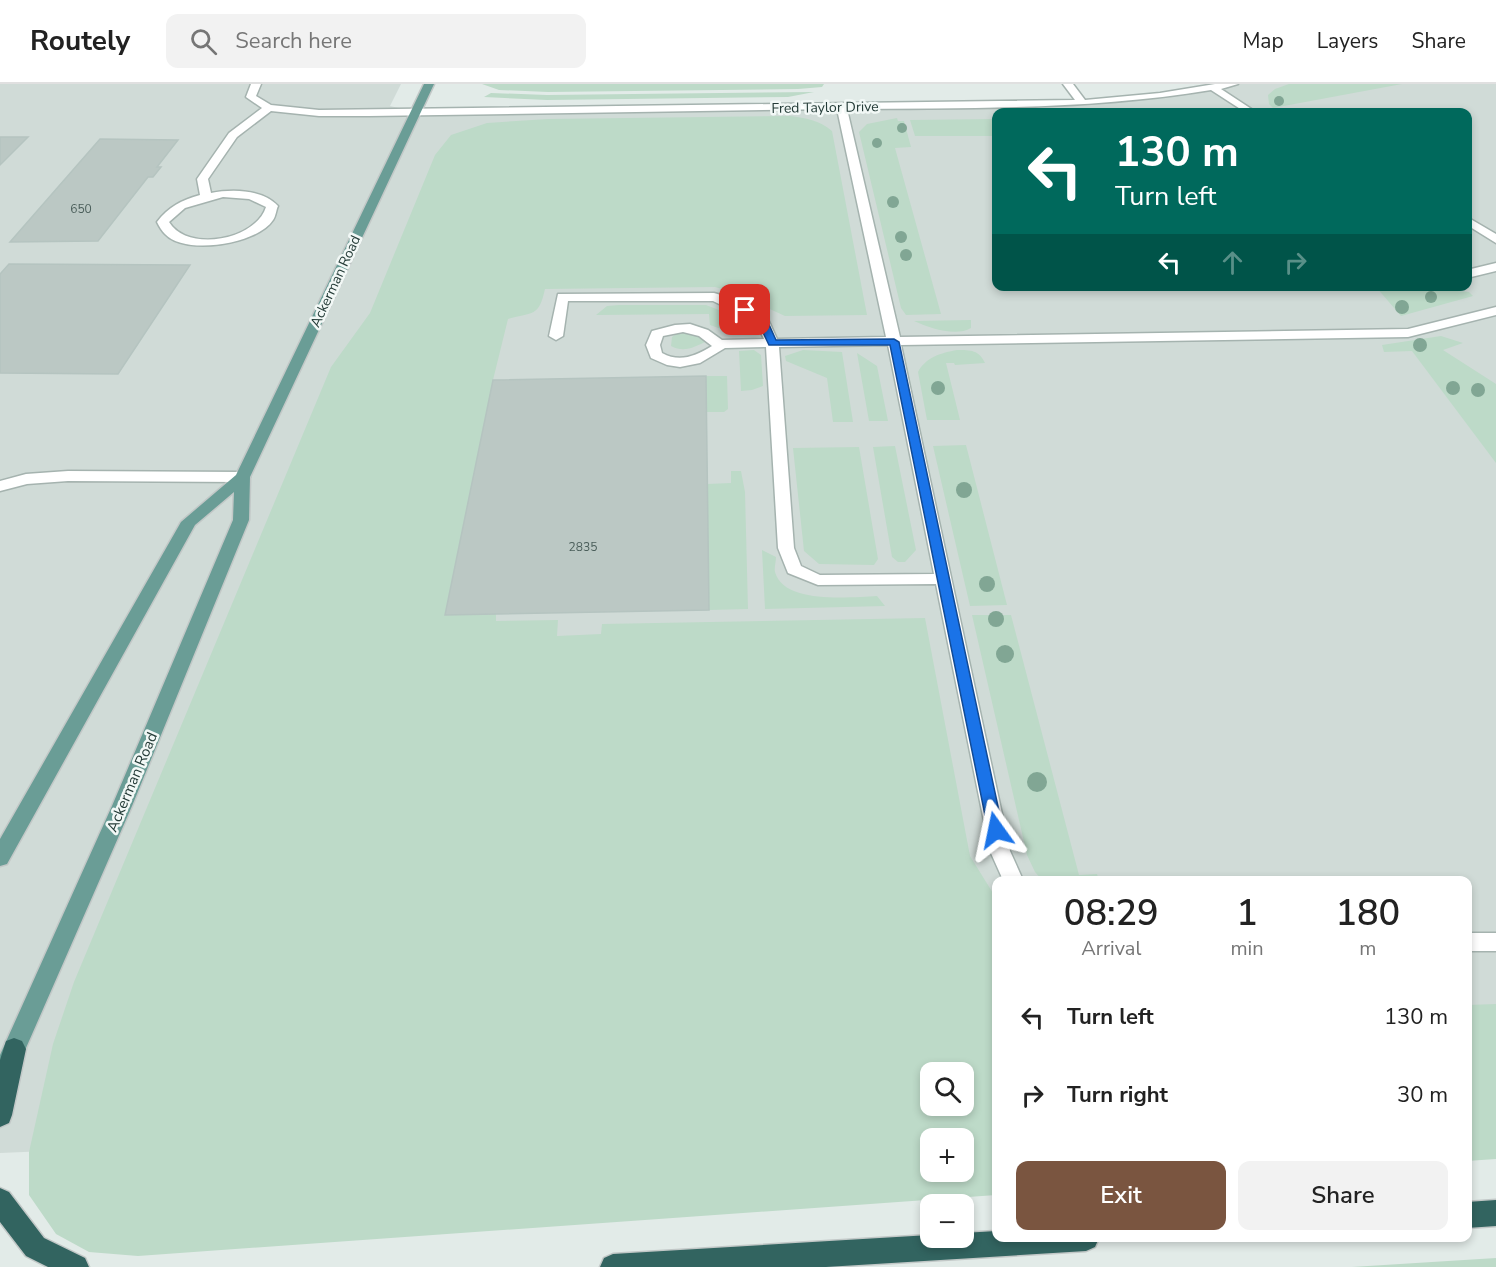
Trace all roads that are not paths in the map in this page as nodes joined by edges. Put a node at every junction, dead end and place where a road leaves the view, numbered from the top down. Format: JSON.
{"nodes":[{"id":1,"x":256,"y":84,"type":"edge"},
{"id":2,"x":429,"y":84,"type":"edge"},
{"id":3,"x":1068,"y":84,"type":"edge"},
{"id":4,"x":1233,"y":84,"type":"edge"},
{"id":5,"x":1215,"y":89,"type":"junction"},
{"id":6,"x":1082,"y":103,"type":"junction"},
{"id":7,"x":841,"y":106,"type":"junction"},
{"id":8,"x":269,"y":108,"type":"junction"},
{"id":9,"x":1245,"y":108,"type":"edge"},
{"id":10,"x":416,"y":112,"type":"junction"},
{"id":11,"x":206,"y":197,"type":"junction"},
{"id":12,"x":1472,"y":223,"type":"edge"},
{"id":13,"x":1496,"y":238,"type":"edge"},
{"id":14,"x":1496,"y":267,"type":"edge"},
{"id":15,"x":1472,"y":273,"type":"edge"},
{"id":16,"x":1496,"y":311,"type":"edge"},
{"id":17,"x":556,"y":336,"type":"dead end"},
{"id":18,"x":894,"y":342,"type":"junction"},
{"id":19,"x":772,"y":343,"type":"junction"},
{"id":20,"x":719,"y":344,"type":"dead end"},
{"id":21,"x":242,"y":477,"type":"junction"},
{"id":22,"x":0,"y":486,"type":"edge"},
{"id":23,"x":942,"y":579,"type":"junction"},
{"id":24,"x":0,"y":858,"type":"edge"},
{"id":25,"x":1011,"y":876,"type":"edge"},
{"id":26,"x":1472,"y":942,"type":"edge"},
{"id":27,"x":1496,"y":942,"type":"edge"},
{"id":28,"x":14,"y":1049,"type":"junction"},
{"id":29,"x":0,"y":1081,"type":"edge"},
{"id":30,"x":0,"y":1115,"type":"edge"},
{"id":31,"x":0,"y":1201,"type":"edge"},
{"id":32,"x":1496,"y":1213,"type":"edge"},
{"id":33,"x":1472,"y":1215,"type":"edge"},
{"id":34,"x":1021,"y":1242,"type":"edge"},
{"id":35,"x":76,"y":1267,"type":"edge"},
{"id":36,"x":613,"y":1267,"type":"edge"}],
"edges":[{"from":1,"to":8,"type":"street"},
{"from":2,"to":10,"type":"main road","name":"Ackerman Road"},
{"from":3,"to":6,"type":"street"},
{"from":4,"to":5,"type":"street","name":"Fred Taylor Drive"},
{"from":5,"to":6,"type":"street","name":"Fred Taylor Drive"},
{"from":5,"to":9,"type":"street"},
{"from":6,"to":7,"type":"street","name":"Fred Taylor Drive"},
{"from":7,"to":10,"type":"street","name":"Fred Taylor Drive"},
{"from":7,"to":18,"type":"street"},
{"from":8,"to":10,"type":"street","name":"Fred Taylor Drive"},
{"from":8,"to":11,"type":"street"},
{"from":10,"to":21,"type":"main road","name":"Ackerman Road"},
{"from":11,"to":11,"type":"street"},
{"from":12,"to":13,"type":"street"},
{"from":14,"to":15,"type":"street"},
{"from":16,"to":18,"type":"street"},
{"from":17,"to":19,"type":"street"},
{"from":18,"to":19,"type":"street"},
{"from":18,"to":23,"type":"street"},
{"from":19,"to":20,"type":"street"},
{"from":19,"to":23,"type":"street"},
{"from":21,"to":22,"type":"street"},
{"from":21,"to":24,"type":"main road","name":"Ackerman Road"},
{"from":21,"to":28,"type":"main road","name":"Ackerman Road"},
{"from":23,"to":25,"type":"street"},
{"from":26,"to":27,"type":"street"},
{"from":28,"to":29,"type":"main road","name":"Ackerman Road"},
{"from":28,"to":30,"type":"highway"},
{"from":31,"to":35,"type":"highway"},
{"from":32,"to":33,"type":"highway"},
{"from":34,"to":36,"type":"highway"}]}
